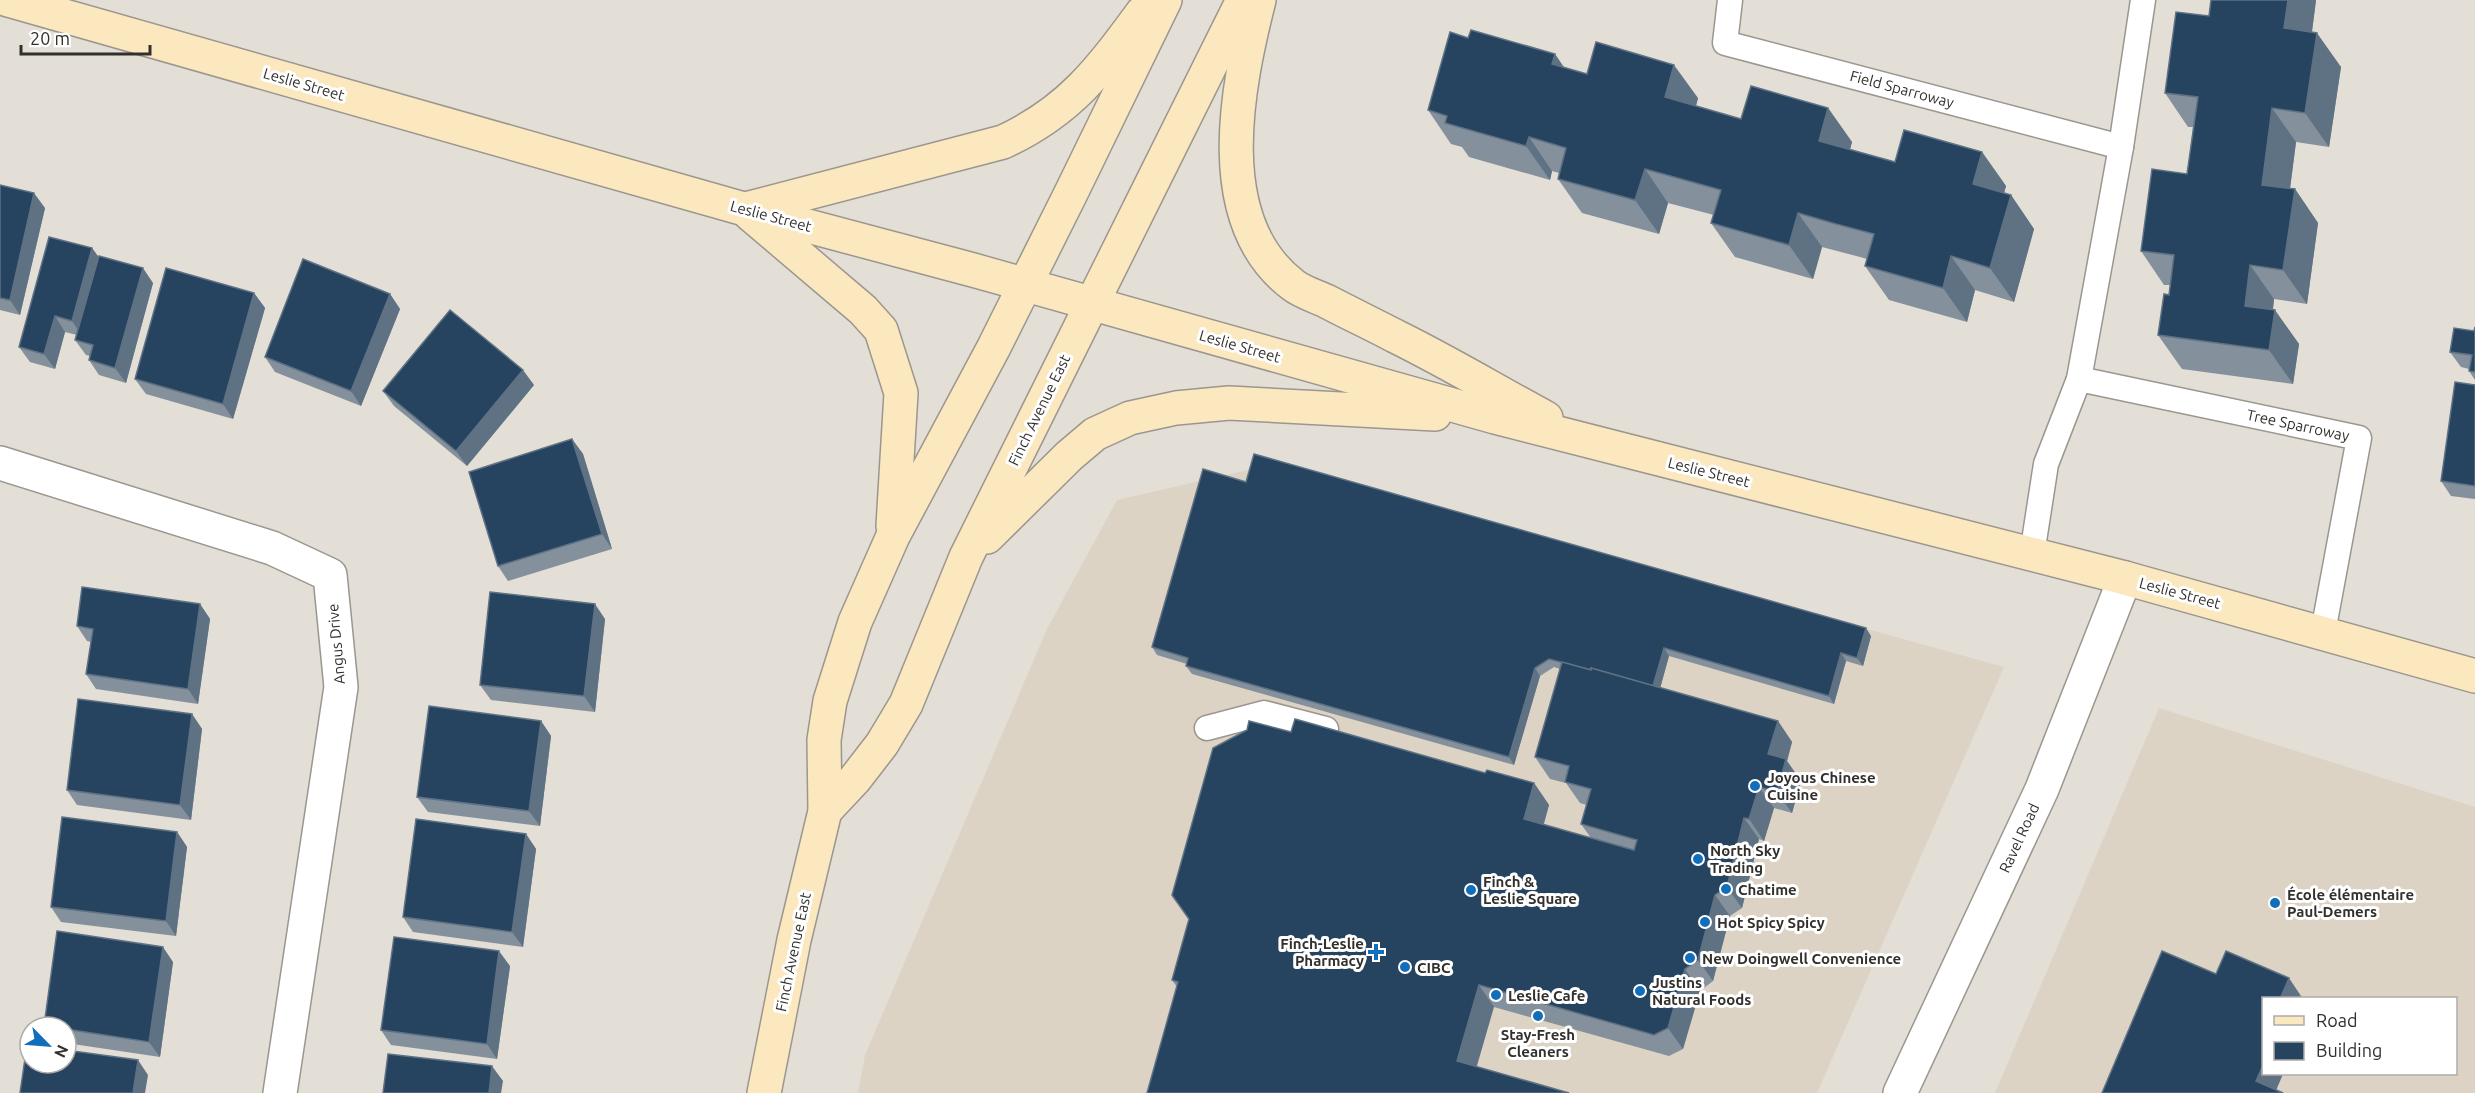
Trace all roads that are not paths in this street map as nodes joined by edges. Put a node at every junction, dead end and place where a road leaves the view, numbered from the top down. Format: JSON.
{"nodes":[{"id":1,"x":8,"y":0,"type":"edge"},
{"id":2,"x":1152,"y":0,"type":"edge"},
{"id":3,"x":1165,"y":0,"type":"edge"},
{"id":4,"x":1243,"y":0,"type":"edge"},
{"id":5,"x":1259,"y":0,"type":"edge"},
{"id":6,"x":1730,"y":0,"type":"edge"},
{"id":7,"x":2143,"y":0,"type":"edge"},
{"id":8,"x":2121,"y":147,"type":"junction"},
{"id":9,"x":744,"y":209,"type":"junction"},
{"id":10,"x":1025,"y":285,"type":"junction"},
{"id":11,"x":1090,"y":304,"type":"junction"},
{"id":12,"x":2079,"y":379,"type":"junction"},
{"id":13,"x":1495,"y":417,"type":"junction"},
{"id":14,"x":1587,"y":441,"type":"junction"},
{"id":15,"x":0,"y":463,"type":"edge"},
{"id":16,"x":892,"y":536,"type":"junction"},
{"id":17,"x":2032,"y":554,"type":"junction"},
{"id":18,"x":966,"y":557,"type":"junction"},
{"id":19,"x":2125,"y":578,"type":"junction"},
{"id":20,"x":2323,"y":632,"type":"junction"},
{"id":21,"x":2475,"y":676,"type":"edge"},
{"id":22,"x":1207,"y":728,"type":"dead end"},
{"id":23,"x":1345,"y":735,"type":"edge"},
{"id":24,"x":825,"y":811,"type":"junction"},
{"id":25,"x":279,"y":1093,"type":"edge"},
{"id":26,"x":764,"y":1093,"type":"edge"},
{"id":27,"x":1900,"y":1093,"type":"edge"}],
"edges":[{"from":1,"to":9,"type":"main road","name":"Leslie Street"},
{"from":2,"to":9,"type":"main road"},
{"from":3,"to":10,"type":"main road","name":"Finch Avenue East"},
{"from":4,"to":11,"type":"main road","name":"Finch Avenue East"},
{"from":5,"to":14,"type":"main road"},
{"from":6,"to":8,"type":"lane","name":"Field Sparroway"},
{"from":7,"to":8,"type":"lane"},
{"from":8,"to":12,"type":"lane"},
{"from":9,"to":10,"type":"main road","name":"Leslie Street"},
{"from":9,"to":16,"type":"main road"},
{"from":10,"to":11,"type":"main road","name":"Leslie Street"},
{"from":10,"to":16,"type":"main road","name":"Finch Avenue East"},
{"from":11,"to":13,"type":"main road","name":"Leslie Street"},
{"from":11,"to":18,"type":"main road","name":"Finch Avenue East"},
{"from":12,"to":17,"type":"lane"},
{"from":12,"to":20,"type":"lane","name":"Tree Sparroway"},
{"from":13,"to":14,"type":"main road","name":"Leslie Street"},
{"from":13,"to":18,"type":"main road"},
{"from":14,"to":17,"type":"main road","name":"Leslie Street"},
{"from":15,"to":25,"type":"street","name":"Angus Drive"},
{"from":16,"to":24,"type":"main road","name":"Finch Avenue East"},
{"from":17,"to":19,"type":"main road","name":"Leslie Street"},
{"from":18,"to":24,"type":"main road","name":"Finch Avenue East"},
{"from":19,"to":20,"type":"main road","name":"Leslie Street"},
{"from":19,"to":27,"type":"street","name":"Ravel Road"},
{"from":20,"to":21,"type":"main road","name":"Leslie Street"},
{"from":22,"to":23,"type":"lane"},
{"from":24,"to":26,"type":"main road","name":"Finch Avenue East"}]}
